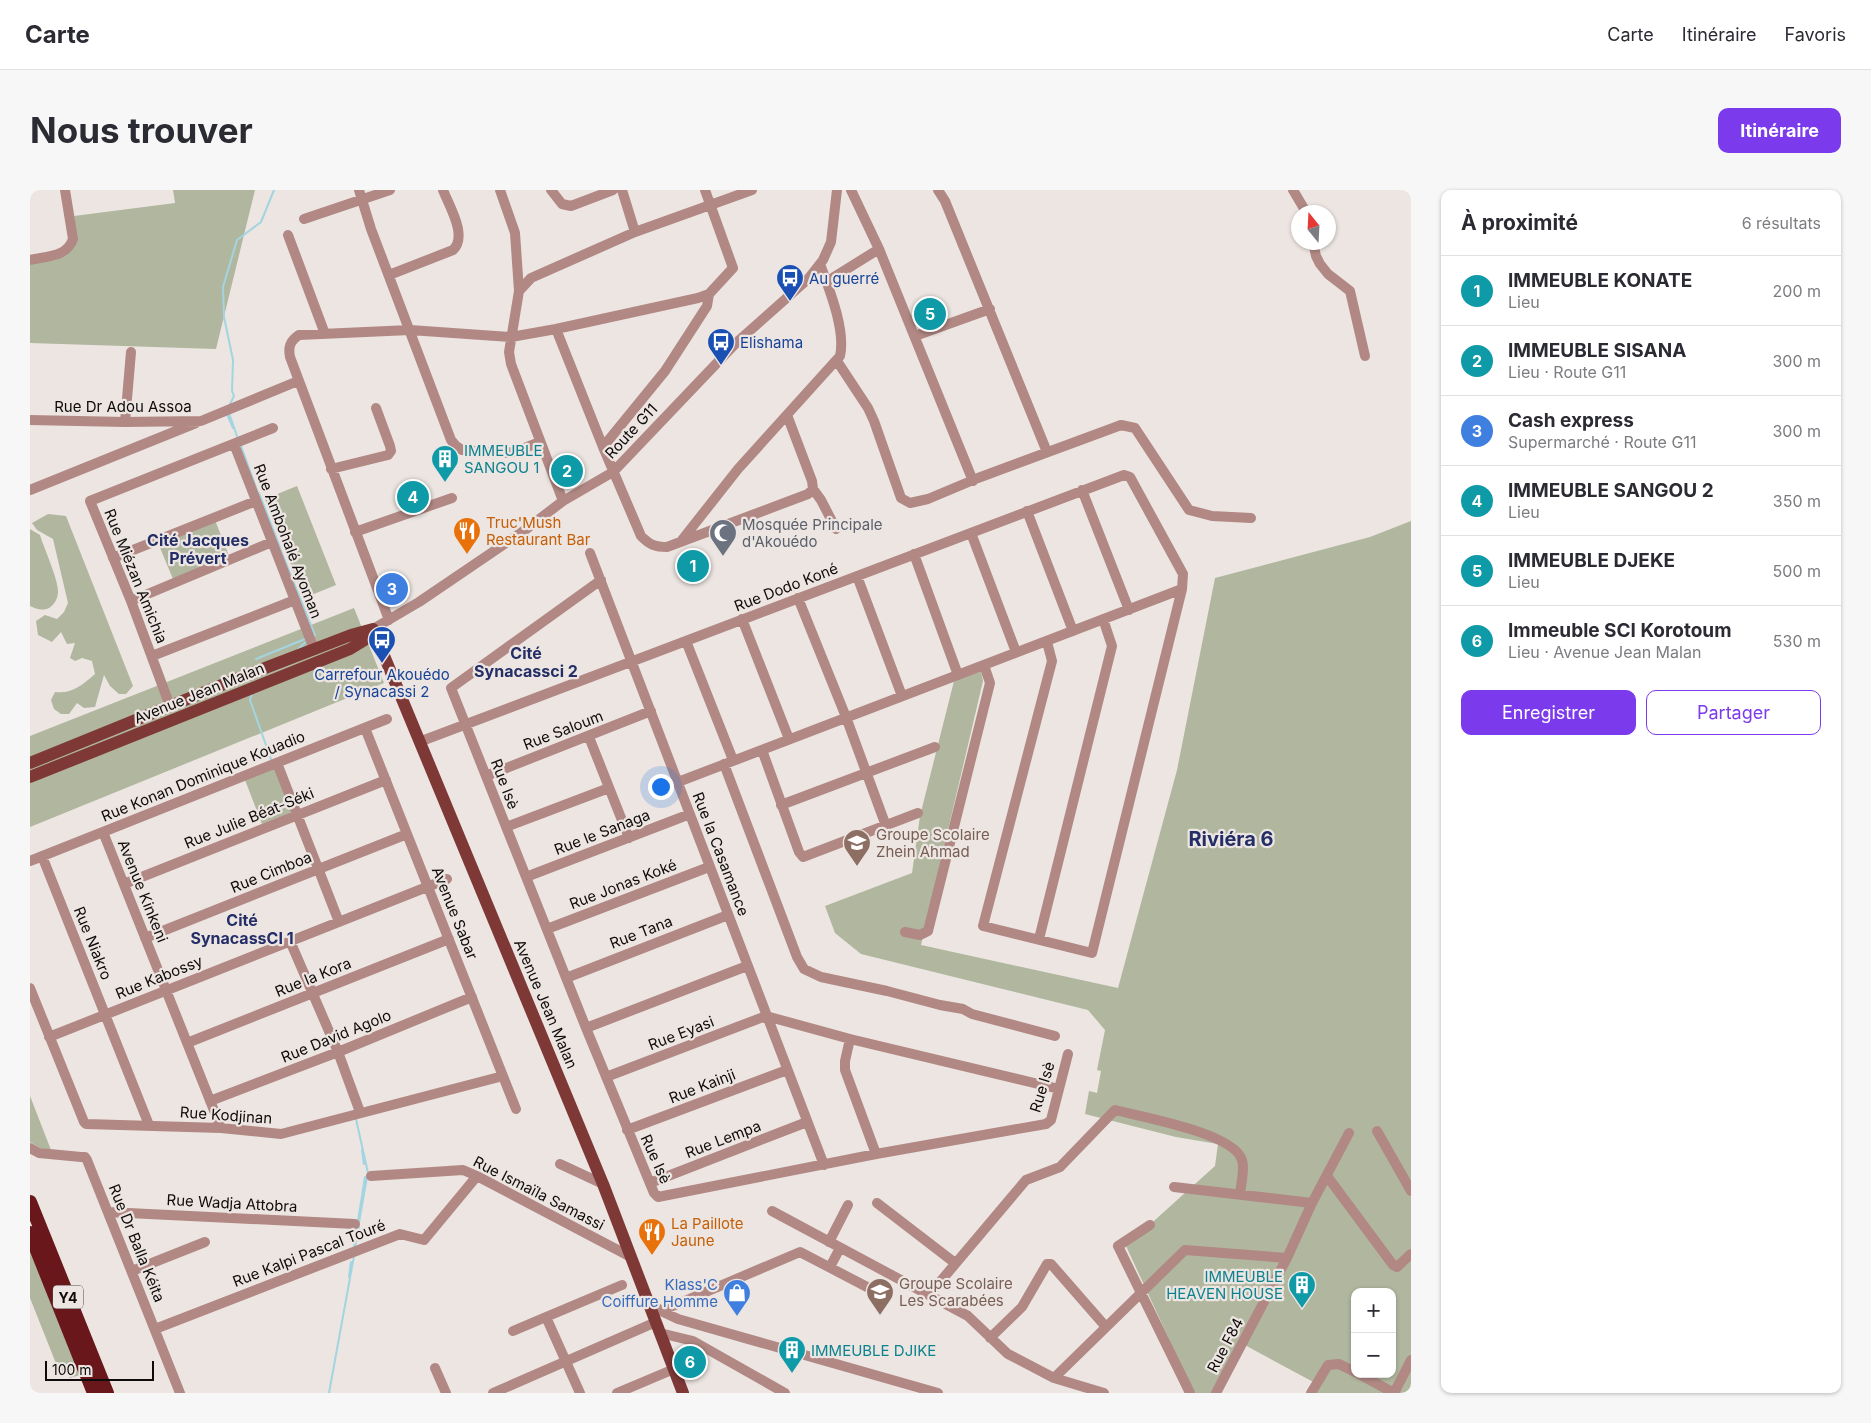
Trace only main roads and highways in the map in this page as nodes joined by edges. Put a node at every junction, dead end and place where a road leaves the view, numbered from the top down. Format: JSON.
{"nodes":[{"id":1,"x":373,"y":629,"type":"junction"},
{"id":2,"x":30,"y":763,"type":"edge"},
{"id":3,"x":30,"y":777,"type":"edge"},
{"id":4,"x":30,"y":1202,"type":"edge"},
{"id":5,"x":30,"y":1233,"type":"edge"},
{"id":6,"x":94,"y":1393,"type":"edge"},
{"id":7,"x":107,"y":1393,"type":"edge"},
{"id":8,"x":683,"y":1393,"type":"edge"}],
"edges":[{"from":1,"to":2,"type":"main road","name":"Avenue Jean Malan"},
{"from":1,"to":3,"type":"main road","name":"Avenue Jean Malan"},
{"from":1,"to":8,"type":"main road","name":"Avenue Jean Malan"},
{"from":4,"to":7,"type":"highway","number":"Y4"},
{"from":5,"to":6,"type":"highway","number":"Y4"}]}
